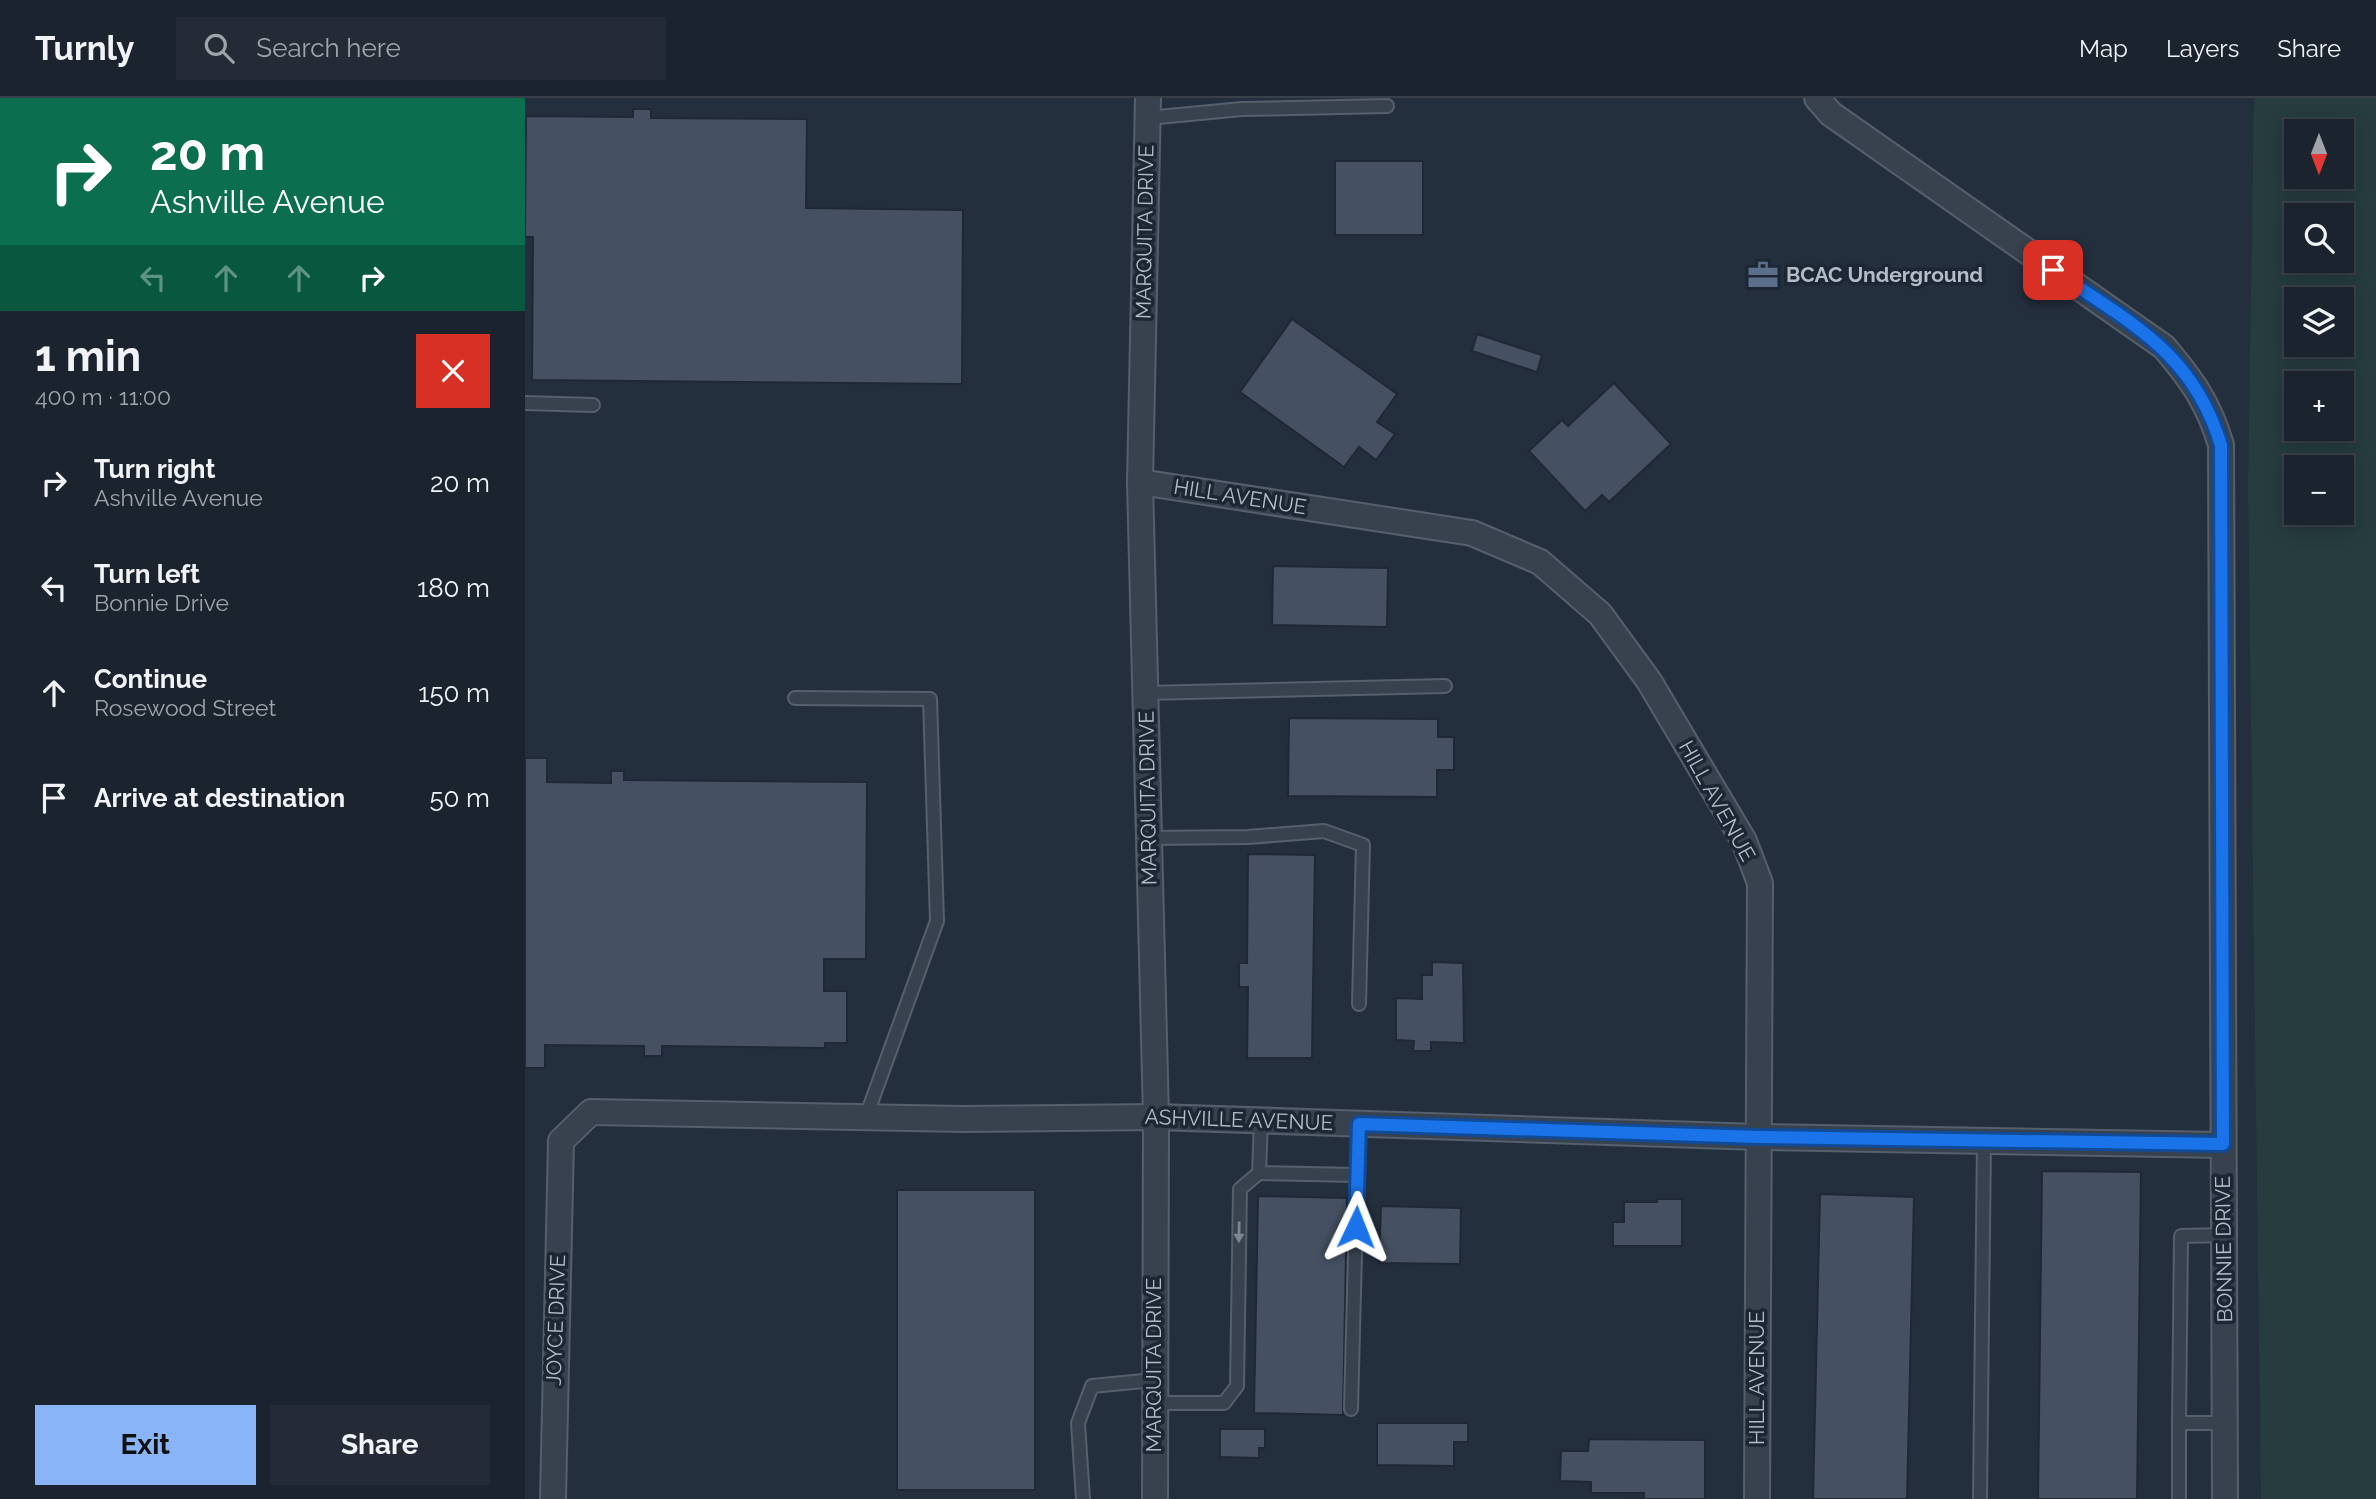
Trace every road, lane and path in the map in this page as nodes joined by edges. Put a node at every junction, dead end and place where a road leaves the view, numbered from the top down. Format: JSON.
{"nodes":[{"id":1,"x":1817,"y":98,"type":"edge"},
{"id":2,"x":1387,"y":106,"type":"dead end"},
{"id":3,"x":1148,"y":108,"type":"edge"},
{"id":4,"x":525,"y":403,"type":"edge"},
{"id":5,"x":593,"y":405,"type":"dead end"},
{"id":6,"x":1140,"y":482,"type":"junction"},
{"id":7,"x":1445,"y":686,"type":"dead end"},
{"id":8,"x":1145,"y":693,"type":"junction"},
{"id":9,"x":795,"y":698,"type":"dead end"},
{"id":10,"x":1149,"y":838,"type":"junction"},
{"id":11,"x":1359,"y":1004,"type":"dead end"},
{"id":12,"x":866,"y":1117,"type":"junction"},
{"id":13,"x":1156,"y":1117,"type":"junction"},
{"id":14,"x":1261,"y":1120,"type":"junction"},
{"id":15,"x":1359,"y":1124,"type":"junction"},
{"id":16,"x":1759,"y":1137,"type":"junction"},
{"id":17,"x":561,"y":1141,"type":"joint"},
{"id":18,"x":1984,"y":1141,"type":"junction"},
{"id":19,"x":2223,"y":1144,"type":"junction"},
{"id":20,"x":1259,"y":1173,"type":"junction"},
{"id":21,"x":1357,"y":1175,"type":"junction"},
{"id":22,"x":2224,"y":1235,"type":"junction"},
{"id":23,"x":1154,"y":1391,"type":"junction"},
{"id":24,"x":1351,"y":1409,"type":"dead end"},
{"id":25,"x":2179,"y":1423,"type":"junction"},
{"id":26,"x":2226,"y":1423,"type":"junction"},
{"id":27,"x":552,"y":1499,"type":"edge"},
{"id":28,"x":1083,"y":1499,"type":"edge"},
{"id":29,"x":1155,"y":1499,"type":"edge"},
{"id":30,"x":1756,"y":1499,"type":"edge"},
{"id":31,"x":1980,"y":1499,"type":"edge"},
{"id":32,"x":2179,"y":1499,"type":"edge"},
{"id":33,"x":2225,"y":1499,"type":"edge"}],
"edges":[{"from":1,"to":19,"type":"street","name":"BONNIE DRIVE"},
{"from":2,"to":3,"type":"lane"},
{"from":3,"to":6,"type":"street","name":"MARQUITA DRIVE"},
{"from":4,"to":5,"type":"lane"},
{"from":6,"to":8,"type":"street","name":"MARQUITA DRIVE"},
{"from":6,"to":16,"type":"street","name":"HILL AVENUE"},
{"from":7,"to":8,"type":"lane"},
{"from":8,"to":10,"type":"street","name":"MARQUITA DRIVE"},
{"from":9,"to":12,"type":"lane"},
{"from":10,"to":11,"type":"lane"},
{"from":10,"to":13,"type":"street","name":"MARQUITA DRIVE"},
{"from":12,"to":13,"type":"street","name":"ASHVILLE AVENUE"},
{"from":12,"to":17,"type":"street","name":"ASHVILLE AVENUE"},
{"from":13,"to":14,"type":"street","name":"ASHVILLE AVENUE"},
{"from":13,"to":23,"type":"street","name":"MARQUITA DRIVE"},
{"from":14,"to":15,"type":"street","name":"ASHVILLE AVENUE"},
{"from":14,"to":20,"type":"lane"},
{"from":15,"to":16,"type":"street","name":"ASHVILLE AVENUE"},
{"from":15,"to":21,"type":"lane"},
{"from":16,"to":18,"type":"street","name":"ASHVILLE AVENUE"},
{"from":16,"to":30,"type":"street","name":"HILL AVENUE"},
{"from":17,"to":27,"type":"street","name":"JOYCE DRIVE"},
{"from":18,"to":19,"type":"street","name":"ASHVILLE AVENUE"},
{"from":18,"to":31,"type":"lane"},
{"from":19,"to":22,"type":"street","name":"BONNIE DRIVE"},
{"from":20,"to":21,"type":"lane"},
{"from":20,"to":23,"type":"lane","one_way":true},
{"from":21,"to":24,"type":"lane"},
{"from":22,"to":25,"type":"lane"},
{"from":22,"to":26,"type":"street","name":"BONNIE DRIVE"},
{"from":23,"to":28,"type":"lane"},
{"from":23,"to":29,"type":"street","name":"MARQUITA DRIVE"},
{"from":25,"to":26,"type":"lane"},
{"from":25,"to":32,"type":"lane"},
{"from":26,"to":33,"type":"street","name":"BONNIE DRIVE"}]}
